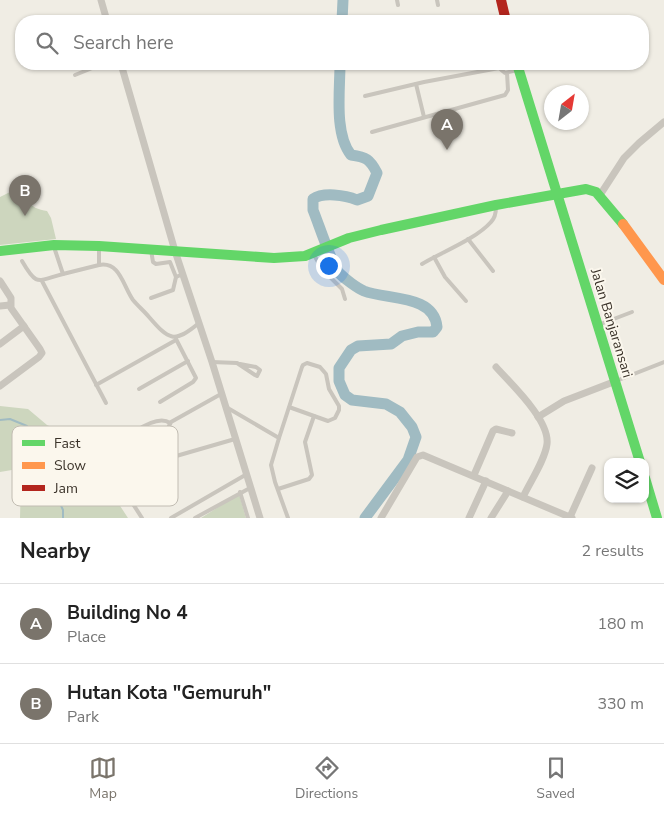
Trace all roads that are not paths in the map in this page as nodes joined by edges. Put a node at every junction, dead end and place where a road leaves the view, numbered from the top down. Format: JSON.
{"nodes":[{"id":1,"x":101,"y":0,"type":"edge"},
{"id":2,"x":437,"y":0,"type":"edge"},
{"id":3,"x":501,"y":0,"type":"edge"},
{"id":4,"x":438,"y":5,"type":"dead end"},
{"id":5,"x":105,"y":15,"type":"edge"},
{"id":6,"x":505,"y":15,"type":"edge"},
{"id":7,"x":87,"y":70,"type":"edge"},
{"id":8,"x":122,"y":70,"type":"edge"},
{"id":9,"x":481,"y":70,"type":"edge"},
{"id":10,"x":503,"y":70,"type":"edge"},
{"id":11,"x":513,"y":70,"type":"edge"},
{"id":12,"x":519,"y":70,"type":"edge"},
{"id":13,"x":507,"y":74,"type":"junction"},
{"id":14,"x":75,"y":75,"type":"dead end"},
{"id":15,"x":416,"y":84,"type":"junction"},
{"id":16,"x":365,"y":96,"type":"dead end"},
{"id":17,"x":424,"y":117,"type":"junction"},
{"id":18,"x":664,"y":122,"type":"edge"},
{"id":19,"x":372,"y":132,"type":"dead end"},
{"id":20,"x":558,"y":193,"type":"junction"},
{"id":21,"x":600,"y":195,"type":"junction"},
{"id":22,"x":496,"y":205,"type":"junction"},
{"id":23,"x":468,"y":239,"type":"junction"},
{"id":24,"x":54,"y":245,"type":"junction"},
{"id":25,"x":99,"y":246,"type":"junction"},
{"id":26,"x":150,"y":250,"type":"junction"},
{"id":27,"x":0,"y":251,"type":"edge"},
{"id":28,"x":175,"y":251,"type":"junction"},
{"id":29,"x":312,"y":253,"type":"junction"},
{"id":30,"x":434,"y":257,"type":"junction"},
{"id":31,"x":22,"y":261,"type":"dead end"},
{"id":32,"x":99,"y":264,"type":"junction"},
{"id":33,"x":422,"y":264,"type":"dead end"},
{"id":34,"x":493,"y":271,"type":"dead end"},
{"id":35,"x":63,"y":274,"type":"junction"},
{"id":36,"x":183,"y":274,"type":"junction"},
{"id":37,"x":176,"y":277,"type":"junction"},
{"id":38,"x":664,"y":280,"type":"edge"},
{"id":39,"x":0,"y":281,"type":"edge"},
{"id":40,"x":42,"y":281,"type":"junction"},
{"id":41,"x":151,"y":298,"type":"dead end"},
{"id":42,"x":346,"y":299,"type":"dead end"},
{"id":43,"x":466,"y":302,"type":"dead end"},
{"id":44,"x":10,"y":304,"type":"junction"},
{"id":45,"x":0,"y":306,"type":"edge"},
{"id":46,"x":632,"y":312,"type":"dead end"},
{"id":47,"x":200,"y":323,"type":"junction"},
{"id":48,"x":598,"y":325,"type":"junction"},
{"id":49,"x":24,"y":326,"type":"junction"},
{"id":50,"x":175,"y":339,"type":"junction"},
{"id":51,"x":0,"y":344,"type":"edge"},
{"id":52,"x":188,"y":361,"type":"junction"},
{"id":53,"x":212,"y":362,"type":"junction"},
{"id":54,"x":664,"y":362,"type":"edge"},
{"id":55,"x":240,"y":364,"type":"junction"},
{"id":56,"x":496,"y":367,"type":"dead end"},
{"id":57,"x":616,"y":381,"type":"junction"},
{"id":58,"x":96,"y":385,"type":"junction"},
{"id":59,"x":0,"y":386,"type":"edge"},
{"id":60,"x":139,"y":389,"type":"dead end"},
{"id":61,"x":221,"y":394,"type":"junction"},
{"id":62,"x":160,"y":402,"type":"dead end"},
{"id":63,"x":106,"y":403,"type":"dead end"},
{"id":64,"x":224,"y":406,"type":"junction"},
{"id":65,"x":289,"y":407,"type":"junction"},
{"id":66,"x":314,"y":416,"type":"junction"},
{"id":67,"x":538,"y":417,"type":"junction"},
{"id":68,"x":170,"y":423,"type":"junction"},
{"id":69,"x":146,"y":426,"type":"edge"},
{"id":70,"x":168,"y":426,"type":"edge"},
{"id":71,"x":512,"y":433,"type":"dead end"},
{"id":72,"x":278,"y":438,"type":"junction"},
{"id":73,"x":235,"y":439,"type":"junction"},
{"id":74,"x":178,"y":455,"type":"edge"},
{"id":75,"x":639,"y":458,"type":"edge"},
{"id":76,"x":592,"y":468,"type":"dead end"},
{"id":77,"x":247,"y":474,"type":"junction"},
{"id":78,"x":474,"y":475,"type":"junction"},
{"id":79,"x":486,"y":481,"type":"junction"},
{"id":80,"x":250,"y":488,"type":"junction"},
{"id":81,"x":278,"y":489,"type":"junction"},
{"id":82,"x":649,"y":490,"type":"edge"},
{"id":83,"x":508,"y":491,"type":"junction"},
{"id":84,"x":240,"y":492,"type":"junction"},
{"id":85,"x":523,"y":497,"type":"junction"},
{"id":86,"x":134,"y":506,"type":"edge"},
{"id":87,"x":560,"y":516,"type":"edge"},
{"id":88,"x":142,"y":518,"type":"edge"},
{"id":89,"x":171,"y":518,"type":"edge"},
{"id":90,"x":195,"y":518,"type":"edge"},
{"id":91,"x":248,"y":518,"type":"edge"},
{"id":92,"x":260,"y":518,"type":"edge"},
{"id":93,"x":288,"y":518,"type":"edge"},
{"id":94,"x":382,"y":518,"type":"edge"},
{"id":95,"x":469,"y":518,"type":"edge"},
{"id":96,"x":491,"y":518,"type":"edge"},
{"id":97,"x":571,"y":518,"type":"edge"},
{"id":98,"x":658,"y":518,"type":"edge"}],
"edges":[{"from":1,"to":5,"type":"street"},
{"from":2,"to":4,"type":"lane"},
{"from":3,"to":6,"type":"street"},
{"from":7,"to":14,"type":"lane"},
{"from":8,"to":28,"type":"street"},
{"from":9,"to":15,"type":"lane"},
{"from":10,"to":13,"type":"lane"},
{"from":11,"to":13,"type":"lane"},
{"from":12,"to":20,"type":"street","name":"Jalan Banjaransari"},
{"from":13,"to":17,"type":"lane"},
{"from":15,"to":16,"type":"lane"},
{"from":15,"to":17,"type":"lane"},
{"from":17,"to":19,"type":"lane"},
{"from":18,"to":21,"type":"street"},
{"from":20,"to":21,"type":"street"},
{"from":20,"to":22,"type":"street"},
{"from":20,"to":48,"type":"street","name":"Jalan Banjaransari"},
{"from":21,"to":38,"type":"street"},
{"from":22,"to":23,"type":"lane"},
{"from":22,"to":29,"type":"street"},
{"from":23,"to":30,"type":"lane"},
{"from":23,"to":34,"type":"lane"},
{"from":24,"to":25,"type":"street"},
{"from":24,"to":27,"type":"street"},
{"from":24,"to":35,"type":"lane"},
{"from":25,"to":26,"type":"street"},
{"from":25,"to":32,"type":"lane"},
{"from":26,"to":28,"type":"street"},
{"from":26,"to":37,"type":"lane"},
{"from":28,"to":29,"type":"street"},
{"from":28,"to":36,"type":"street"},
{"from":29,"to":42,"type":"lane"},
{"from":30,"to":33,"type":"lane"},
{"from":30,"to":43,"type":"lane"},
{"from":31,"to":40,"type":"lane"},
{"from":32,"to":35,"type":"lane"},
{"from":32,"to":50,"type":"lane"},
{"from":35,"to":40,"type":"lane"},
{"from":36,"to":37,"type":"lane"},
{"from":36,"to":47,"type":"street"},
{"from":37,"to":41,"type":"lane"},
{"from":39,"to":44,"type":"street"},
{"from":40,"to":58,"type":"lane"},
{"from":44,"to":45,"type":"street"},
{"from":44,"to":49,"type":"street"},
{"from":46,"to":48,"type":"lane"},
{"from":47,"to":50,"type":"lane"},
{"from":47,"to":53,"type":"street"},
{"from":48,"to":57,"type":"street","name":"Jalan Banjaransari"},
{"from":49,"to":51,"type":"street"},
{"from":49,"to":59,"type":"street"},
{"from":50,"to":52,"type":"lane"},
{"from":50,"to":58,"type":"lane"},
{"from":52,"to":60,"type":"lane"},
{"from":52,"to":62,"type":"lane"},
{"from":53,"to":55,"type":"lane"},
{"from":53,"to":61,"type":"street"},
{"from":54,"to":57,"type":"lane"},
{"from":55,"to":55,"type":"lane"},
{"from":56,"to":67,"type":"street"},
{"from":57,"to":67,"type":"street"},
{"from":57,"to":75,"type":"street","name":"Jalan Banjaransari"},
{"from":58,"to":63,"type":"lane"},
{"from":61,"to":64,"type":"street"},
{"from":61,"to":68,"type":"lane"},
{"from":64,"to":72,"type":"lane"},
{"from":64,"to":73,"type":"street"},
{"from":65,"to":66,"type":"lane"},
{"from":65,"to":66,"type":"lane"},
{"from":65,"to":72,"type":"lane"},
{"from":66,"to":81,"type":"lane"},
{"from":67,"to":85,"type":"street"},
{"from":68,"to":69,"type":"lane"},
{"from":68,"to":70,"type":"lane"},
{"from":71,"to":78,"type":"street"},
{"from":72,"to":81,"type":"lane"},
{"from":73,"to":74,"type":"lane"},
{"from":73,"to":77,"type":"street"},
{"from":76,"to":97,"type":"street"},
{"from":77,"to":80,"type":"street"},
{"from":77,"to":89,"type":"lane"},
{"from":78,"to":79,"type":"street"},
{"from":78,"to":94,"type":"street"},
{"from":79,"to":83,"type":"street"},
{"from":79,"to":95,"type":"street"},
{"from":80,"to":84,"type":"lane"},
{"from":80,"to":92,"type":"street"},
{"from":81,"to":93,"type":"lane"},
{"from":82,"to":98,"type":"street"},
{"from":83,"to":85,"type":"street"},
{"from":83,"to":96,"type":"street"},
{"from":84,"to":90,"type":"lane"},
{"from":84,"to":91,"type":"lane"},
{"from":85,"to":87,"type":"street"},
{"from":86,"to":88,"type":"lane"},
{"from":87,"to":97,"type":"street"}]}
